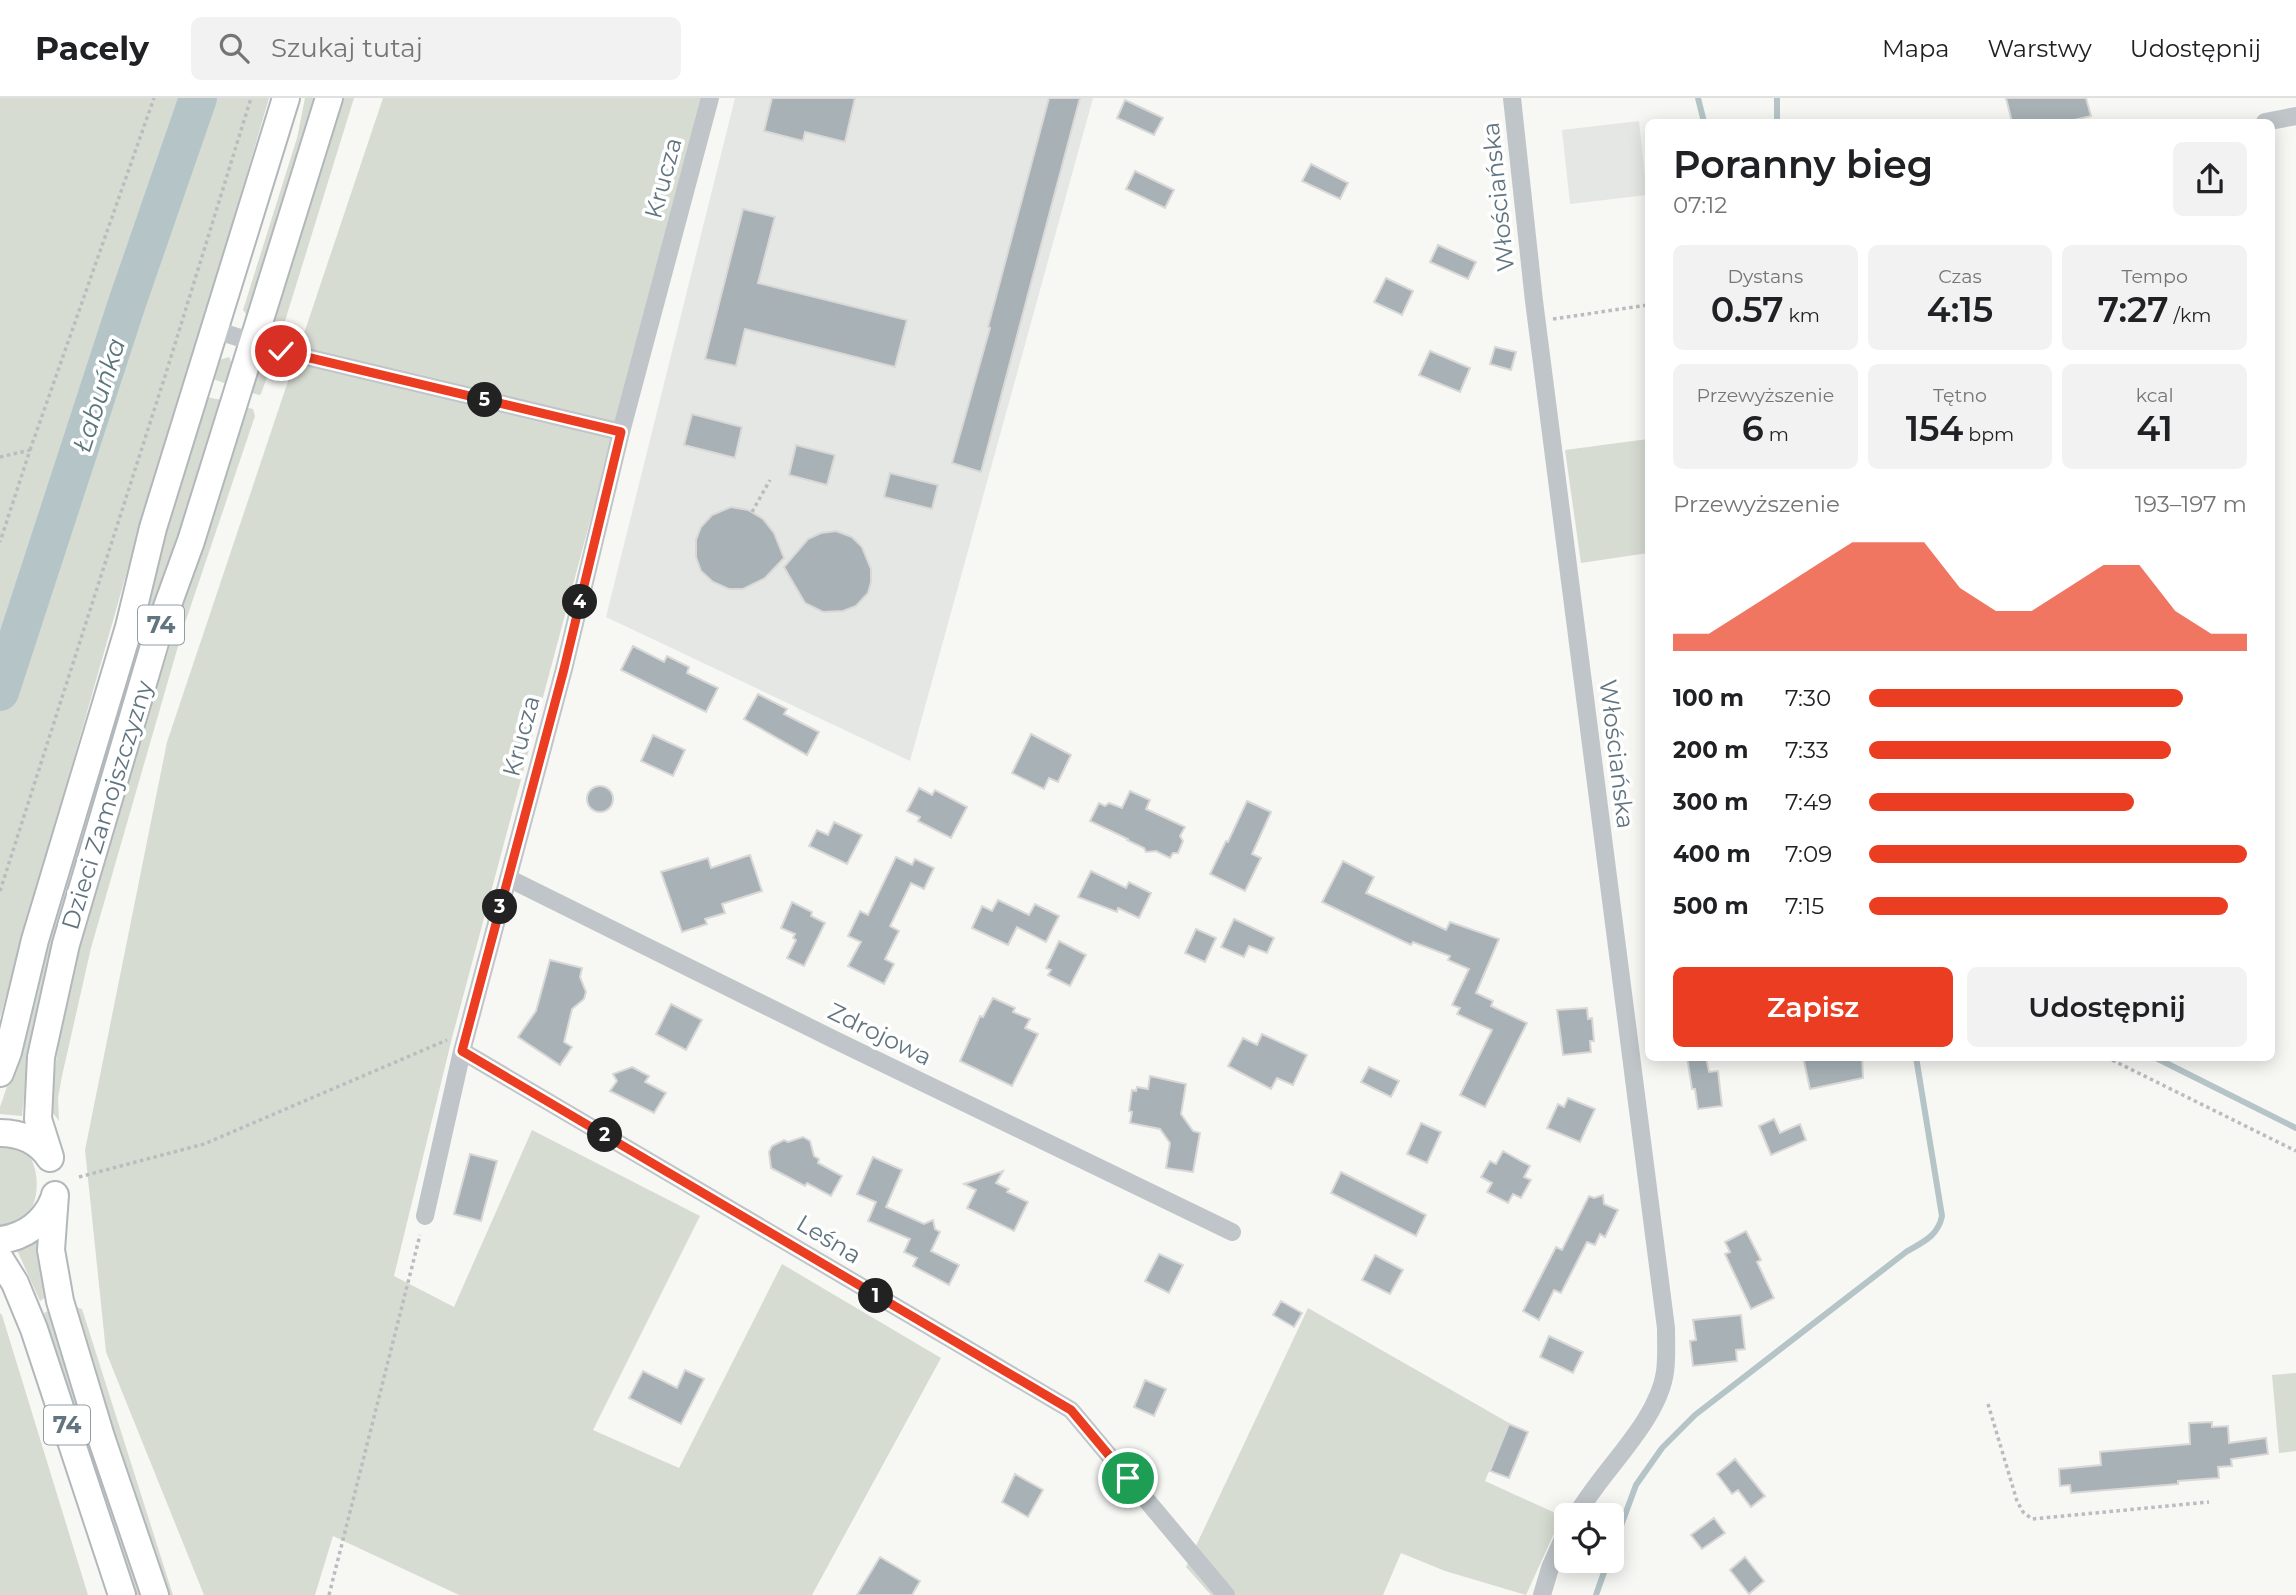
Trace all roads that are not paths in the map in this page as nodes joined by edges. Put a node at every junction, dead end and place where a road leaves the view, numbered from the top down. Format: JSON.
{"nodes":[{"id":1,"x":286,"y":98,"type":"edge"},
{"id":2,"x":329,"y":98,"type":"edge"},
{"id":3,"x":710,"y":98,"type":"edge"},
{"id":4,"x":1512,"y":98,"type":"edge"},
{"id":5,"x":2296,"y":116,"type":"edge"},
{"id":6,"x":2275,"y":120,"type":"edge"},
{"id":7,"x":215,"y":330,"type":"junction"},
{"id":8,"x":254,"y":344,"type":"junction"},
{"id":9,"x":621,"y":432,"type":"junction"},
{"id":10,"x":508,"y":878,"type":"junction"},
{"id":11,"x":457,"y":1044,"type":"junction"},
{"id":12,"x":0,"y":1073,"type":"edge"},
{"id":13,"x":0,"y":1133,"type":"edge"},
{"id":14,"x":50,"y":1157,"type":"junction"},
{"id":15,"x":55,"y":1195,"type":"junction"},
{"id":16,"x":425,"y":1216,"type":"road end"},
{"id":17,"x":1232,"y":1231,"type":"dead end"},
{"id":18,"x":0,"y":1240,"type":"edge"},
{"id":19,"x":0,"y":1259,"type":"edge"},
{"id":20,"x":1585,"y":1503,"type":"edge"},
{"id":21,"x":1554,"y":1559,"type":"edge"},
{"id":22,"x":122,"y":1595,"type":"edge"},
{"id":23,"x":155,"y":1595,"type":"edge"},
{"id":24,"x":1226,"y":1595,"type":"edge"},
{"id":25,"x":1542,"y":1595,"type":"edge"}],
"edges":[{"from":1,"to":7,"type":"main road","name":"Dzieci Zamojszczyzny","number":"74"},
{"from":2,"to":8,"type":"main road","name":"Dzieci Zamojszczyzny","number":"74"},
{"from":3,"to":9,"type":"street","name":"Krucza"},
{"from":4,"to":20,"type":"street","name":"Włościańska"},
{"from":5,"to":6,"type":"street"},
{"from":7,"to":8,"type":"street"},
{"from":7,"to":12,"type":"main road","name":"Dzieci Zamojszczyzny","number":"74"},
{"from":8,"to":9,"type":"street"},
{"from":8,"to":14,"type":"main road","name":"Dzieci Zamojszczyzny","number":"74"},
{"from":9,"to":10,"type":"street","name":"Krucza"},
{"from":10,"to":11,"type":"street","name":"Krucza"},
{"from":10,"to":17,"type":"street","name":"Zdrojowa"},
{"from":11,"to":16,"type":"street","name":"Krucza"},
{"from":11,"to":24,"type":"street","name":"Leśna"},
{"from":13,"to":14,"type":"main road"},
{"from":14,"to":15,"type":"main road","number":"74"},
{"from":15,"to":18,"type":"main road"},
{"from":15,"to":23,"type":"main road","number":"74"},
{"from":19,"to":22,"type":"main road","number":"74"},
{"from":21,"to":25,"type":"street"}]}
